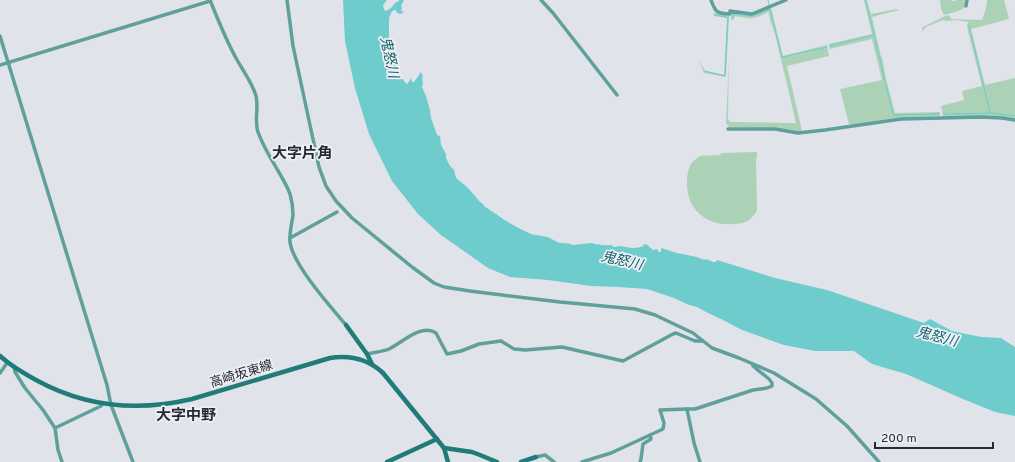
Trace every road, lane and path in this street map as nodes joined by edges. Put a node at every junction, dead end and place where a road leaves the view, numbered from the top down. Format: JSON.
{"nodes":[{"id":1,"x":210,"y":0,"type":"edge"},
{"id":2,"x":288,"y":0,"type":"edge"},
{"id":3,"x":541,"y":0,"type":"edge"},
{"id":4,"x":711,"y":0,"type":"edge"},
{"id":5,"x":786,"y":0,"type":"edge"},
{"id":6,"x":967,"y":0,"type":"edge"},
{"id":7,"x":966,"y":6,"type":"dead end"},
{"id":8,"x":0,"y":36,"type":"edge"},
{"id":9,"x":8,"y":63,"type":"junction"},
{"id":10,"x":0,"y":65,"type":"edge"},
{"id":11,"x":617,"y":95,"type":"dead end"},
{"id":12,"x":1015,"y":120,"type":"edge"},
{"id":13,"x":728,"y":129,"type":"dead end"},
{"id":14,"x":337,"y":212,"type":"dead end"},
{"id":15,"x":290,"y":238,"type":"junction"},
{"id":16,"x":346,"y":325,"type":"joint"},
{"id":17,"x":702,"y":342,"type":"junction"},
{"id":18,"x":367,"y":354,"type":"junction"},
{"id":19,"x":0,"y":356,"type":"edge"},
{"id":20,"x":7,"y":363,"type":"junction"},
{"id":21,"x":749,"y":363,"type":"junction"},
{"id":22,"x":372,"y":364,"type":"junction"},
{"id":23,"x":14,"y":368,"type":"junction"},
{"id":24,"x":0,"y":374,"type":"edge"},
{"id":25,"x":103,"y":403,"type":"junction"},
{"id":26,"x":111,"y":404,"type":"junction"},
{"id":27,"x":686,"y":409,"type":"junction"},
{"id":28,"x":55,"y":428,"type":"junction"},
{"id":29,"x":650,"y":435,"type":"junction"},
{"id":30,"x":437,"y":439,"type":"junction"},
{"id":31,"x":444,"y":448,"type":"junction"},
{"id":32,"x":536,"y":457,"type":"joint"},
{"id":33,"x":62,"y":462,"type":"edge"},
{"id":34,"x":133,"y":462,"type":"edge"},
{"id":35,"x":387,"y":462,"type":"edge"},
{"id":36,"x":448,"y":462,"type":"edge"},
{"id":37,"x":497,"y":462,"type":"edge"},
{"id":38,"x":521,"y":462,"type":"edge"},
{"id":39,"x":554,"y":462,"type":"edge"},
{"id":40,"x":582,"y":462,"type":"edge"},
{"id":41,"x":640,"y":462,"type":"edge"},
{"id":42,"x":700,"y":462,"type":"edge"},
{"id":43,"x":879,"y":462,"type":"edge"}],
"edges":[{"from":1,"to":9,"type":"street"},
{"from":1,"to":15,"type":"street"},
{"from":2,"to":17,"type":"street"},
{"from":3,"to":11,"type":"street"},
{"from":4,"to":5,"type":"street"},
{"from":6,"to":7,"type":"street"},
{"from":8,"to":9,"type":"street"},
{"from":9,"to":10,"type":"street"},
{"from":9,"to":26,"type":"street"},
{"from":12,"to":13,"type":"street"},
{"from":14,"to":15,"type":"street"},
{"from":15,"to":16,"type":"street"},
{"from":16,"to":18,"type":"main road"},
{"from":17,"to":18,"type":"street"},
{"from":17,"to":21,"type":"street"},
{"from":18,"to":22,"type":"main road"},
{"from":19,"to":20,"type":"main road","name":"高崎坂東線"},
{"from":20,"to":23,"type":"main road","name":"高崎坂東線"},
{"from":20,"to":24,"type":"street"},
{"from":21,"to":27,"type":"street"},
{"from":21,"to":43,"type":"street"},
{"from":22,"to":26,"type":"main road","name":"高崎坂東線"},
{"from":22,"to":30,"type":"main road","name":"高崎坂東線"},
{"from":23,"to":25,"type":"main road","name":"高崎坂東線"},
{"from":23,"to":28,"type":"street"},
{"from":25,"to":26,"type":"main road","name":"高崎坂東線"},
{"from":25,"to":28,"type":"street"},
{"from":26,"to":34,"type":"street"},
{"from":27,"to":29,"type":"street"},
{"from":27,"to":42,"type":"street"},
{"from":28,"to":33,"type":"street"},
{"from":29,"to":40,"type":"street"},
{"from":29,"to":41,"type":"street"},
{"from":30,"to":31,"type":"main road","name":"高崎坂東線"},
{"from":30,"to":35,"type":"main road"},
{"from":31,"to":36,"type":"main road","name":"高崎坂東線"},
{"from":31,"to":37,"type":"main road"},
{"from":32,"to":38,"type":"main road"},
{"from":32,"to":39,"type":"street"}]}
